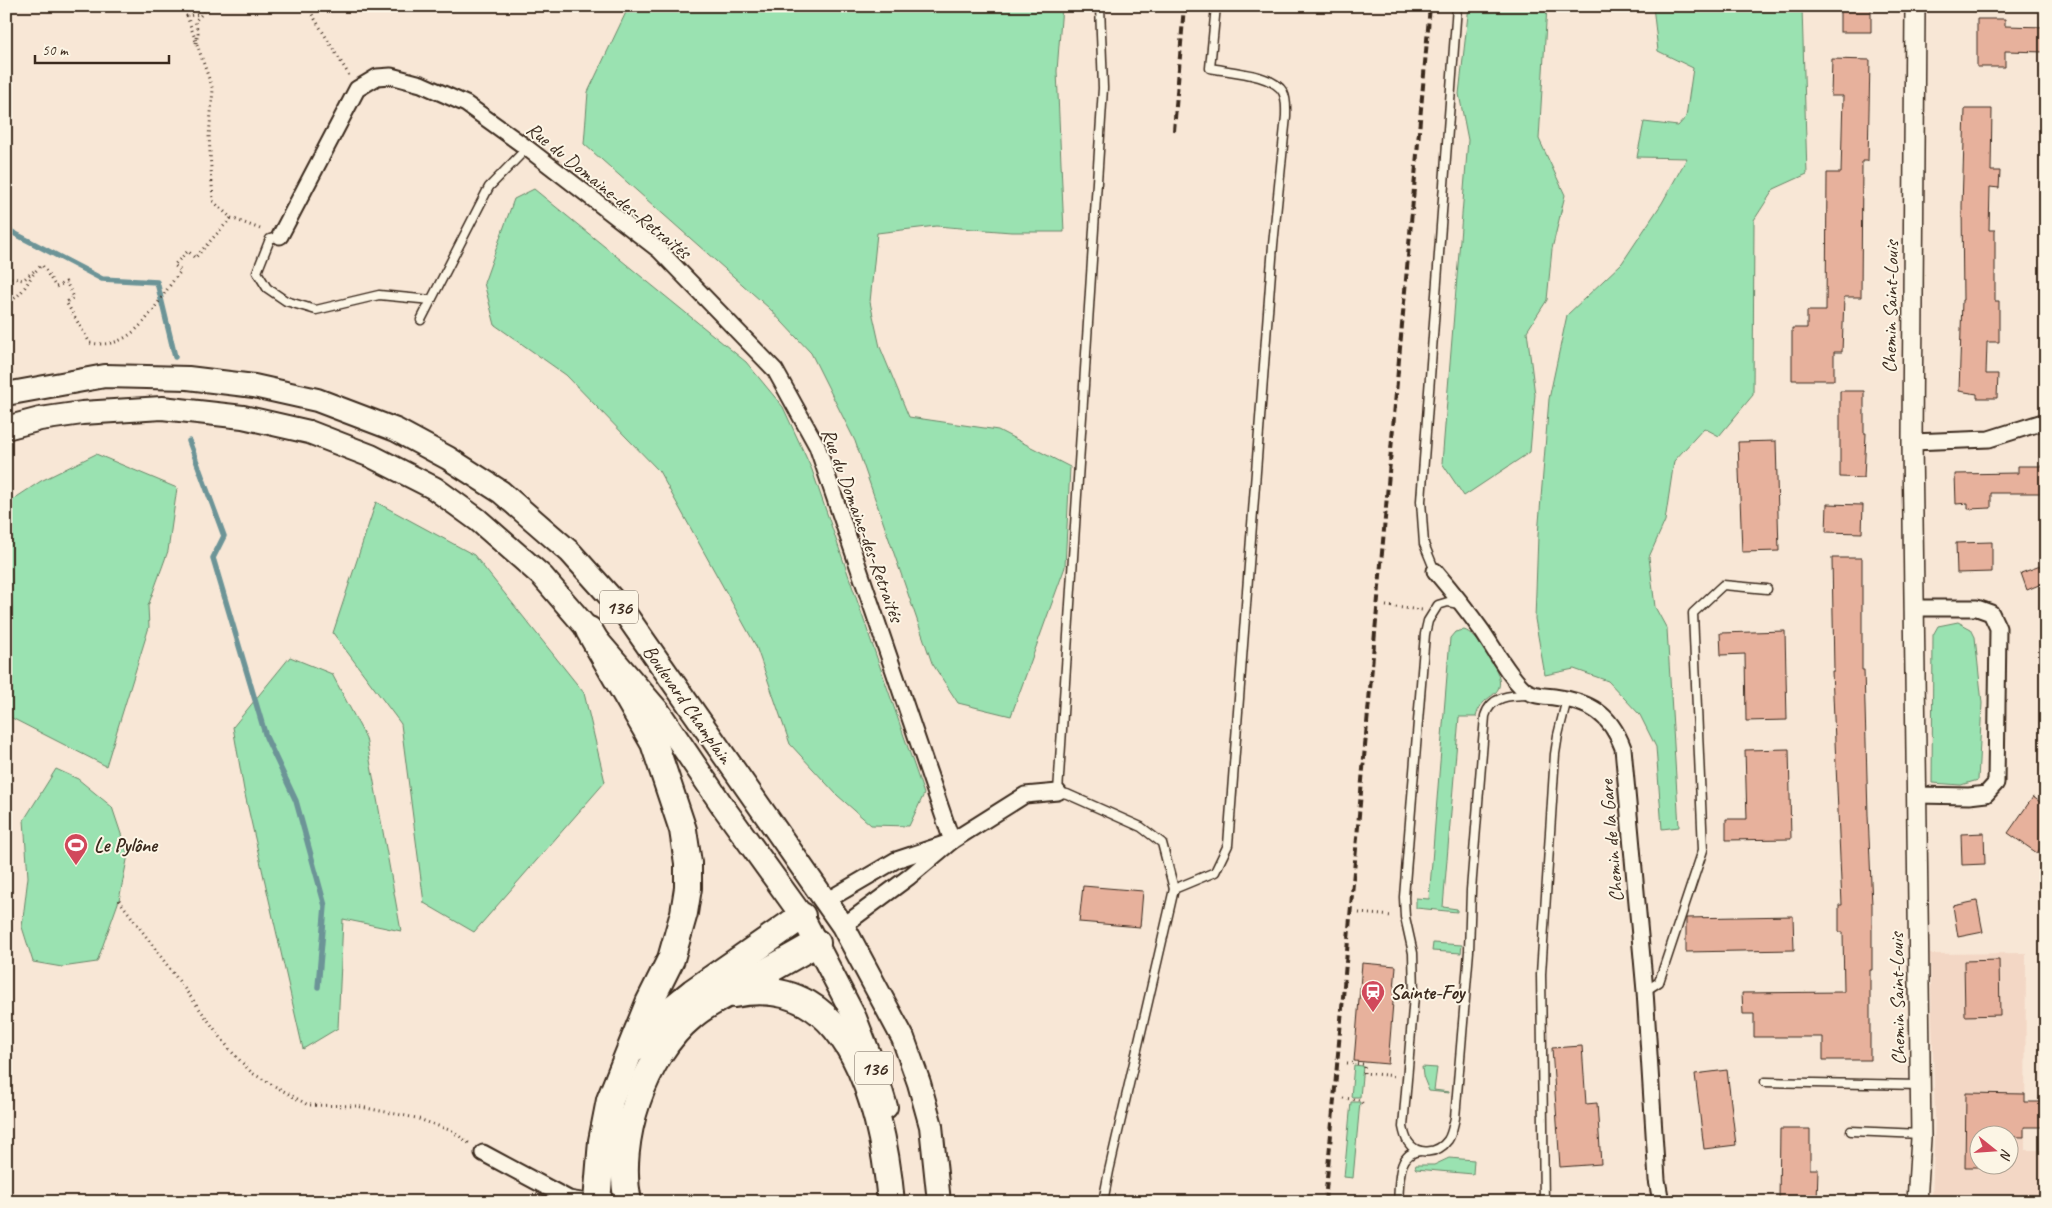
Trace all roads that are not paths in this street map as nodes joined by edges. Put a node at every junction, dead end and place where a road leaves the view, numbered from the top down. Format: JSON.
{"nodes":[{"id":1,"x":1100,"y":6,"type":"edge"},
{"id":2,"x":1216,"y":6,"type":"edge"},
{"id":3,"x":1458,"y":6,"type":"edge"},
{"id":4,"x":1915,"y":6,"type":"edge"},
{"id":5,"x":527,"y":148,"type":"junction"},
{"id":6,"x":280,"y":236,"type":"joint"},
{"id":7,"x":431,"y":300,"type":"junction"},
{"id":8,"x":421,"y":320,"type":"dead end"},
{"id":9,"x":6,"y":394,"type":"edge"},
{"id":10,"x":2046,"y":421,"type":"edge"},
{"id":11,"x":6,"y":428,"type":"edge"},
{"id":12,"x":1912,"y":442,"type":"junction"},
{"id":13,"x":1435,"y":571,"type":"joint"},
{"id":14,"x":1766,"y":588,"type":"dead end"},
{"id":15,"x":1465,"y":608,"type":"junction"},
{"id":16,"x":1914,"y":608,"type":"junction"},
{"id":17,"x":589,"y":630,"type":"junction"},
{"id":18,"x":1536,"y":695,"type":"junction"},
{"id":19,"x":1567,"y":699,"type":"junction"},
{"id":20,"x":1058,"y":792,"type":"junction"},
{"id":21,"x":1917,"y":795,"type":"junction"},
{"id":22,"x":952,"y":841,"type":"junction"},
{"id":23,"x":1174,"y":889,"type":"junction"},
{"id":24,"x":826,"y":901,"type":"junction"},
{"id":25,"x":802,"y":916,"type":"junction"},
{"id":26,"x":843,"y":926,"type":"junction"},
{"id":27,"x":817,"y":943,"type":"junction"},
{"id":28,"x":1645,"y":992,"type":"junction"},
{"id":29,"x":721,"y":997,"type":"junction"},
{"id":30,"x":620,"y":1076,"type":"junction"},
{"id":31,"x":1765,"y":1082,"type":"dead end"},
{"id":32,"x":1921,"y":1085,"type":"junction"},
{"id":33,"x":1851,"y":1131,"type":"dead end"},
{"id":34,"x":1921,"y":1134,"type":"junction"},
{"id":35,"x":1420,"y":1151,"type":"junction"},
{"id":36,"x":483,"y":1153,"type":"road end"},
{"id":37,"x":587,"y":1202,"type":"edge"},
{"id":38,"x":597,"y":1202,"type":"edge"},
{"id":39,"x":623,"y":1202,"type":"edge"},
{"id":40,"x":628,"y":1202,"type":"edge"},
{"id":41,"x":891,"y":1202,"type":"edge"},
{"id":42,"x":902,"y":1202,"type":"edge"},
{"id":43,"x":939,"y":1202,"type":"edge"},
{"id":44,"x":1103,"y":1202,"type":"edge"},
{"id":45,"x":1398,"y":1202,"type":"edge"},
{"id":46,"x":1544,"y":1202,"type":"edge"},
{"id":47,"x":1661,"y":1202,"type":"edge"},
{"id":48,"x":1917,"y":1202,"type":"edge"}],
"edges":[{"from":1,"to":20,"type":"lane"},
{"from":2,"to":23,"type":"lane"},
{"from":3,"to":13,"type":"lane"},
{"from":4,"to":12,"type":"street","name":"Chemin Saint-Louis"},
{"from":5,"to":6,"type":"street","name":"Rue du Domaine-des-Retraités"},
{"from":5,"to":7,"type":"lane"},
{"from":5,"to":22,"type":"street","name":"Rue du Domaine-des-Retraités"},
{"from":6,"to":7,"type":"lane"},
{"from":7,"to":8,"type":"lane"},
{"from":9,"to":24,"type":"main road","name":"Boulevard Champlain","number":"136"},
{"from":10,"to":12,"type":"street"},
{"from":11,"to":17,"type":"main road","name":"Boulevard Champlain","number":"136"},
{"from":12,"to":16,"type":"street","name":"Chemin Saint-Louis"},
{"from":13,"to":15,"type":"street","name":"Chemin de la Gare"},
{"from":14,"to":28,"type":"lane"},
{"from":15,"to":18,"type":"street","name":"Chemin de la Gare"},
{"from":15,"to":35,"type":"lane"},
{"from":16,"to":21,"type":"street","name":"Chemin Saint-Louis"},
{"from":16,"to":21,"type":"street"},
{"from":17,"to":25,"type":"main road","name":"Boulevard Champlain","number":"136"},
{"from":17,"to":30,"type":"highway"},
{"from":18,"to":19,"type":"street","name":"Chemin de la Gare"},
{"from":18,"to":35,"type":"lane"},
{"from":19,"to":28,"type":"street","name":"Chemin de la Gare"},
{"from":19,"to":46,"type":"lane"},
{"from":20,"to":22,"type":"street"},
{"from":20,"to":23,"type":"lane"},
{"from":21,"to":32,"type":"street","name":"Chemin Saint-Louis"},
{"from":22,"to":24,"type":"street"},
{"from":22,"to":26,"type":"street"},
{"from":23,"to":44,"type":"lane"},
{"from":24,"to":25,"type":"main road"},
{"from":24,"to":26,"type":"main road","name":"Boulevard Champlain","number":"136"},
{"from":25,"to":27,"type":"main road","name":"Boulevard Champlain","number":"136"},
{"from":25,"to":30,"type":"highway"},
{"from":26,"to":27,"type":"main road"},
{"from":26,"to":43,"type":"main road","name":"Boulevard Champlain","number":"136"},
{"from":27,"to":29,"type":"highway"},
{"from":27,"to":42,"type":"main road","name":"Boulevard Champlain","number":"136"},
{"from":28,"to":47,"type":"street","name":"Chemin de la Gare"},
{"from":29,"to":40,"type":"highway"},
{"from":29,"to":41,"type":"highway"},
{"from":30,"to":38,"type":"highway"},
{"from":31,"to":32,"type":"lane"},
{"from":32,"to":34,"type":"street","name":"Chemin Saint-Louis"},
{"from":33,"to":34,"type":"lane"},
{"from":34,"to":48,"type":"street","name":"Chemin Saint-Louis"},
{"from":35,"to":45,"type":"lane"},
{"from":36,"to":37,"type":"street"},
{"from":39,"to":40,"type":"street"}]}
